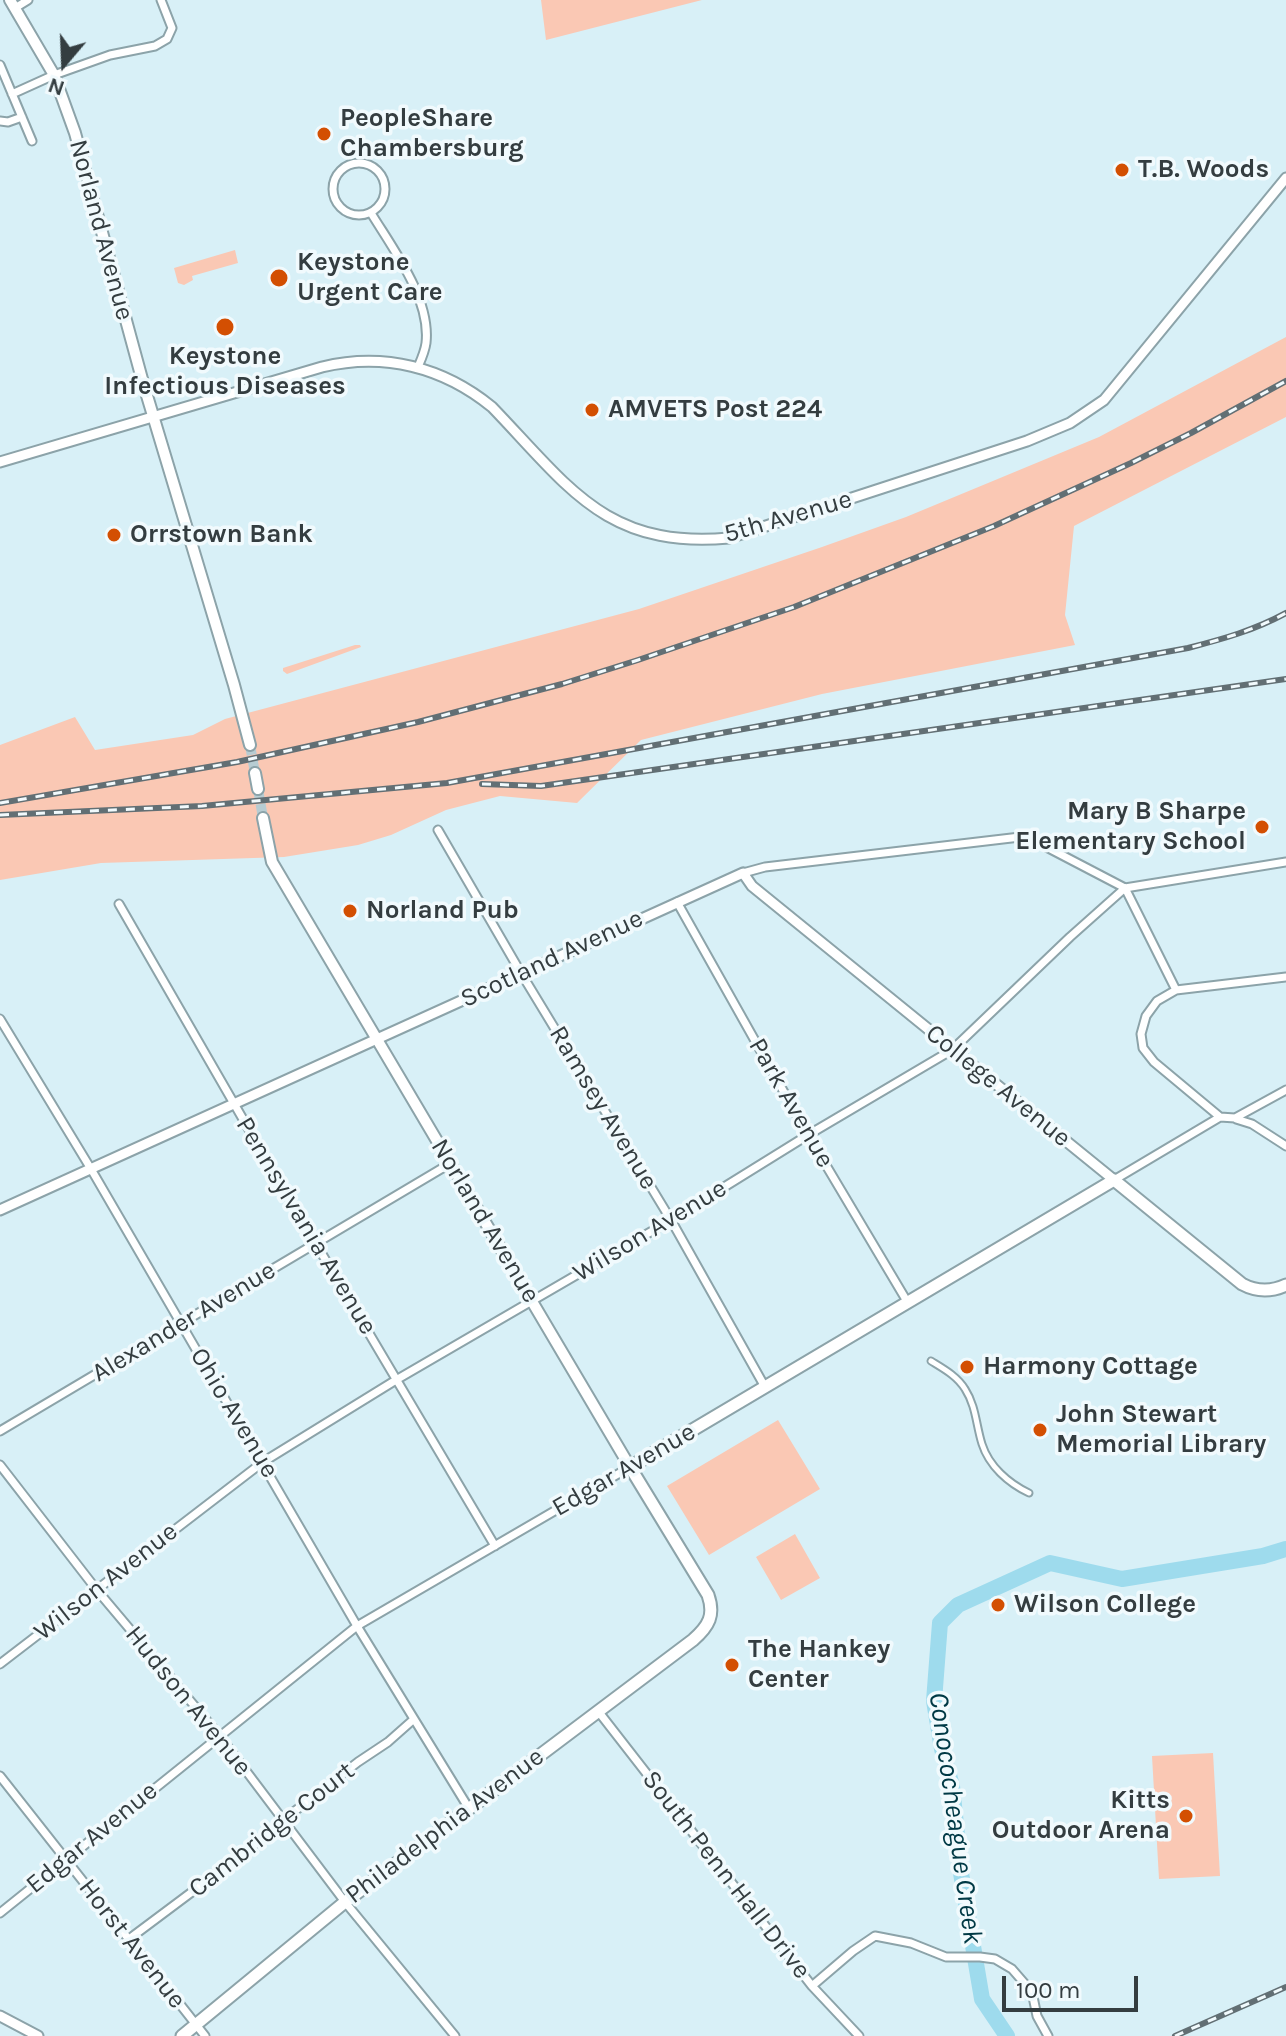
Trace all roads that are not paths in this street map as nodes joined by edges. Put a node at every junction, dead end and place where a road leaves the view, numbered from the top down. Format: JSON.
{"nodes":[{"id":1,"x":28,"y":0,"type":"edge"},
{"id":2,"x":161,"y":0,"type":"edge"},
{"id":3,"x":13,"y":4,"type":"edge"},
{"id":4,"x":0,"y":65,"type":"edge"},
{"id":5,"x":54,"y":75,"type":"junction"},
{"id":6,"x":2,"y":76,"type":"edge"},
{"id":7,"x":12,"y":94,"type":"junction"},
{"id":8,"x":22,"y":117,"type":"junction"},
{"id":9,"x":0,"y":121,"type":"edge"},
{"id":10,"x":32,"y":141,"type":"dead end"},
{"id":11,"x":1286,"y":178,"type":"edge"},
{"id":12,"x":371,"y":213,"type":"junction"},
{"id":13,"x":418,"y":367,"type":"junction"},
{"id":14,"x":154,"y":416,"type":"junction"},
{"id":15,"x":0,"y":462,"type":"edge"},
{"id":16,"x":250,"y":745,"type":"tunnel mouth"},
{"id":17,"x":255,"y":773,"type":"tunnel mouth"},
{"id":18,"x":258,"y":789,"type":"tunnel mouth"},
{"id":19,"x":263,"y":818,"type":"tunnel mouth"},
{"id":20,"x":438,"y":830,"type":"dead end"},
{"id":21,"x":1286,"y":862,"type":"edge"},
{"id":22,"x":743,"y":873,"type":"junction"},
{"id":23,"x":1125,"y":888,"type":"junction"},
{"id":24,"x":677,"y":902,"type":"junction"},
{"id":25,"x":119,"y":904,"type":"dead end"},
{"id":26,"x":521,"y":973,"type":"junction"},
{"id":27,"x":1286,"y":977,"type":"edge"},
{"id":28,"x":1176,"y":990,"type":"junction"},
{"id":29,"x":0,"y":1019,"type":"edge"},
{"id":30,"x":376,"y":1040,"type":"junction"},
{"id":31,"x":952,"y":1050,"type":"junction"},
{"id":32,"x":1286,"y":1090,"type":"edge"},
{"id":33,"x":234,"y":1103,"type":"junction"},
{"id":34,"x":1220,"y":1117,"type":"junction"},
{"id":35,"x":1235,"y":1118,"type":"junction"},
{"id":36,"x":808,"y":1135,"type":"junction"},
{"id":37,"x":1286,"y":1146,"type":"edge"},
{"id":38,"x":451,"y":1163,"type":"junction"},
{"id":39,"x":91,"y":1169,"type":"junction"},
{"id":40,"x":1114,"y":1180,"type":"junction"},
{"id":41,"x":0,"y":1210,"type":"edge"},
{"id":42,"x":671,"y":1220,"type":"junction"},
{"id":43,"x":315,"y":1243,"type":"junction"},
{"id":44,"x":1286,"y":1285,"type":"edge"},
{"id":45,"x":533,"y":1301,"type":"junction"},
{"id":46,"x":908,"y":1303,"type":"junction"},
{"id":47,"x":181,"y":1324,"type":"junction"},
{"id":48,"x":931,"y":1361,"type":"dead end"},
{"id":49,"x":396,"y":1380,"type":"junction"},
{"id":50,"x":765,"y":1387,"type":"junction"},
{"id":51,"x":0,"y":1431,"type":"edge"},
{"id":52,"x":263,"y":1462,"type":"junction"},
{"id":53,"x":0,"y":1465,"type":"edge"},
{"id":54,"x":630,"y":1467,"type":"junction"},
{"id":55,"x":1029,"y":1493,"type":"dead end"},
{"id":56,"x":495,"y":1546,"type":"junction"},
{"id":57,"x":96,"y":1589,"type":"junction"},
{"id":58,"x":710,"y":1621,"type":"joint"},
{"id":59,"x":357,"y":1626,"type":"junction"},
{"id":60,"x":0,"y":1664,"type":"edge"},
{"id":61,"x":598,"y":1711,"type":"junction"},
{"id":62,"x":414,"y":1719,"type":"junction"},
{"id":63,"x":219,"y":1735,"type":"junction"},
{"id":64,"x":0,"y":1776,"type":"edge"},
{"id":65,"x":468,"y":1807,"type":"junction"},
{"id":66,"x":283,"y":1820,"type":"junction"},
{"id":67,"x":66,"y":1859,"type":"junction"},
{"id":68,"x":345,"y":1902,"type":"junction"},
{"id":69,"x":0,"y":1913,"type":"edge"},
{"id":70,"x":129,"y":1939,"type":"junction"},
{"id":71,"x":812,"y":1986,"type":"junction"},
{"id":72,"x":0,"y":2016,"type":"edge"},
{"id":73,"x":196,"y":2024,"type":"junction"},
{"id":74,"x":38,"y":2036,"type":"edge"},
{"id":75,"x":182,"y":2036,"type":"edge"},
{"id":76,"x":205,"y":2036,"type":"edge"},
{"id":77,"x":455,"y":2036,"type":"edge"},
{"id":78,"x":859,"y":2036,"type":"edge"},
{"id":79,"x":1048,"y":2036,"type":"edge"}],
"edges":[{"from":1,"to":3,"type":"street"},
{"from":2,"to":5,"type":"street"},
{"from":3,"to":5,"type":"main road","name":"Norland Avenue"},
{"from":4,"to":6,"type":"street"},
{"from":5,"to":7,"type":"street"},
{"from":5,"to":14,"type":"main road","name":"Norland Avenue"},
{"from":6,"to":7,"type":"street"},
{"from":7,"to":8,"type":"street"},
{"from":8,"to":9,"type":"street"},
{"from":8,"to":10,"type":"street"},
{"from":11,"to":13,"type":"street","name":"5th Avenue"},
{"from":12,"to":12,"type":"street"},
{"from":12,"to":13,"type":"street"},
{"from":13,"to":14,"type":"street","name":"5th Avenue"},
{"from":14,"to":15,"type":"street","name":"5th Avenue"},
{"from":14,"to":16,"type":"main road","name":"Norland Avenue"},
{"from":17,"to":18,"type":"main road"},
{"from":19,"to":30,"type":"main road","name":"Norland Avenue"},
{"from":20,"to":26,"type":"street","name":"Ramsey Avenue"},
{"from":21,"to":23,"type":"street"},
{"from":22,"to":23,"type":"street","name":"Scotland Avenue"},
{"from":22,"to":24,"type":"street","name":"Scotland Avenue"},
{"from":22,"to":31,"type":"street","name":"College Avenue"},
{"from":23,"to":28,"type":"street"},
{"from":23,"to":31,"type":"street","name":"Wilson Avenue"},
{"from":24,"to":26,"type":"street","name":"Scotland Avenue"},
{"from":24,"to":36,"type":"street","name":"Park Avenue"},
{"from":25,"to":33,"type":"street","name":"Pennsylvania Avenue"},
{"from":26,"to":30,"type":"street","name":"Scotland Avenue"},
{"from":26,"to":42,"type":"street","name":"Ramsey Avenue"},
{"from":27,"to":28,"type":"street"},
{"from":28,"to":34,"type":"street"},
{"from":29,"to":39,"type":"street","name":"Ohio Avenue"},
{"from":30,"to":33,"type":"street","name":"Scotland Avenue"},
{"from":30,"to":38,"type":"main road","name":"Norland Avenue"},
{"from":31,"to":36,"type":"street","name":"Wilson Avenue"},
{"from":31,"to":40,"type":"street","name":"College Avenue"},
{"from":32,"to":35,"type":"street"},
{"from":33,"to":39,"type":"street","name":"Scotland Avenue"},
{"from":33,"to":43,"type":"street","name":"Pennsylvania Avenue"},
{"from":34,"to":35,"type":"street"},
{"from":34,"to":40,"type":"street","name":"Edgar Avenue"},
{"from":35,"to":37,"type":"street"},
{"from":36,"to":42,"type":"street","name":"Wilson Avenue"},
{"from":36,"to":46,"type":"street","name":"Park Avenue"},
{"from":38,"to":43,"type":"street","name":"Alexander Avenue"},
{"from":38,"to":45,"type":"main road","name":"Norland Avenue"},
{"from":39,"to":41,"type":"street","name":"Scotland Avenue"},
{"from":39,"to":47,"type":"street","name":"Ohio Avenue"},
{"from":40,"to":44,"type":"main road","name":"College Avenue"},
{"from":40,"to":46,"type":"main road","name":"Edgar Avenue"},
{"from":42,"to":45,"type":"street","name":"Wilson Avenue"},
{"from":42,"to":50,"type":"street","name":"Ramsey Avenue"},
{"from":43,"to":47,"type":"street","name":"Alexander Avenue"},
{"from":43,"to":49,"type":"street","name":"Pennsylvania Avenue"},
{"from":45,"to":49,"type":"street","name":"Wilson Avenue"},
{"from":45,"to":54,"type":"main road","name":"Norland Avenue"},
{"from":46,"to":50,"type":"main road","name":"Edgar Avenue"},
{"from":47,"to":51,"type":"street","name":"Alexander Avenue"},
{"from":47,"to":52,"type":"street","name":"Ohio Avenue"},
{"from":48,"to":55,"type":"street"},
{"from":49,"to":52,"type":"street","name":"Wilson Avenue"},
{"from":49,"to":56,"type":"street","name":"Pennsylvania Avenue"},
{"from":50,"to":54,"type":"main road","name":"Edgar Avenue"},
{"from":52,"to":57,"type":"street","name":"Wilson Avenue"},
{"from":52,"to":59,"type":"street","name":"Ohio Avenue"},
{"from":53,"to":57,"type":"street","name":"Hudson Avenue"},
{"from":54,"to":56,"type":"street","name":"Edgar Avenue"},
{"from":54,"to":58,"type":"main road","name":"Norland Avenue"},
{"from":56,"to":59,"type":"street","name":"Edgar Avenue"},
{"from":57,"to":60,"type":"street","name":"Wilson Avenue"},
{"from":57,"to":63,"type":"street","name":"Hudson Avenue"},
{"from":58,"to":61,"type":"main road","name":"Philadelphia Avenue"},
{"from":59,"to":62,"type":"street","name":"Ohio Avenue"},
{"from":59,"to":63,"type":"street","name":"Edgar Avenue"},
{"from":61,"to":65,"type":"main road","name":"Philadelphia Avenue"},
{"from":61,"to":71,"type":"street","name":"South Penn Hall Drive"},
{"from":62,"to":65,"type":"street","name":"Ohio Avenue"},
{"from":62,"to":66,"type":"street","name":"Cambridge Court"},
{"from":63,"to":66,"type":"street","name":"Hudson Avenue"},
{"from":63,"to":67,"type":"street","name":"Edgar Avenue"},
{"from":64,"to":67,"type":"street","name":"Horst Avenue"},
{"from":65,"to":68,"type":"main road","name":"Philadelphia Avenue"},
{"from":66,"to":68,"type":"street","name":"Hudson Avenue"},
{"from":66,"to":70,"type":"street","name":"Cambridge Court"},
{"from":67,"to":69,"type":"street","name":"Edgar Avenue"},
{"from":67,"to":70,"type":"street","name":"Horst Avenue"},
{"from":68,"to":73,"type":"main road","name":"Philadelphia Avenue"},
{"from":68,"to":77,"type":"street","name":"Hudson Avenue"},
{"from":70,"to":73,"type":"street","name":"Horst Avenue"},
{"from":71,"to":78,"type":"street","name":"South Penn Hall Drive"},
{"from":71,"to":79,"type":"street"},
{"from":72,"to":74,"type":"street"},
{"from":73,"to":75,"type":"main road","name":"Philadelphia Avenue"},
{"from":73,"to":76,"type":"street","name":"Horst Avenue"}]}
